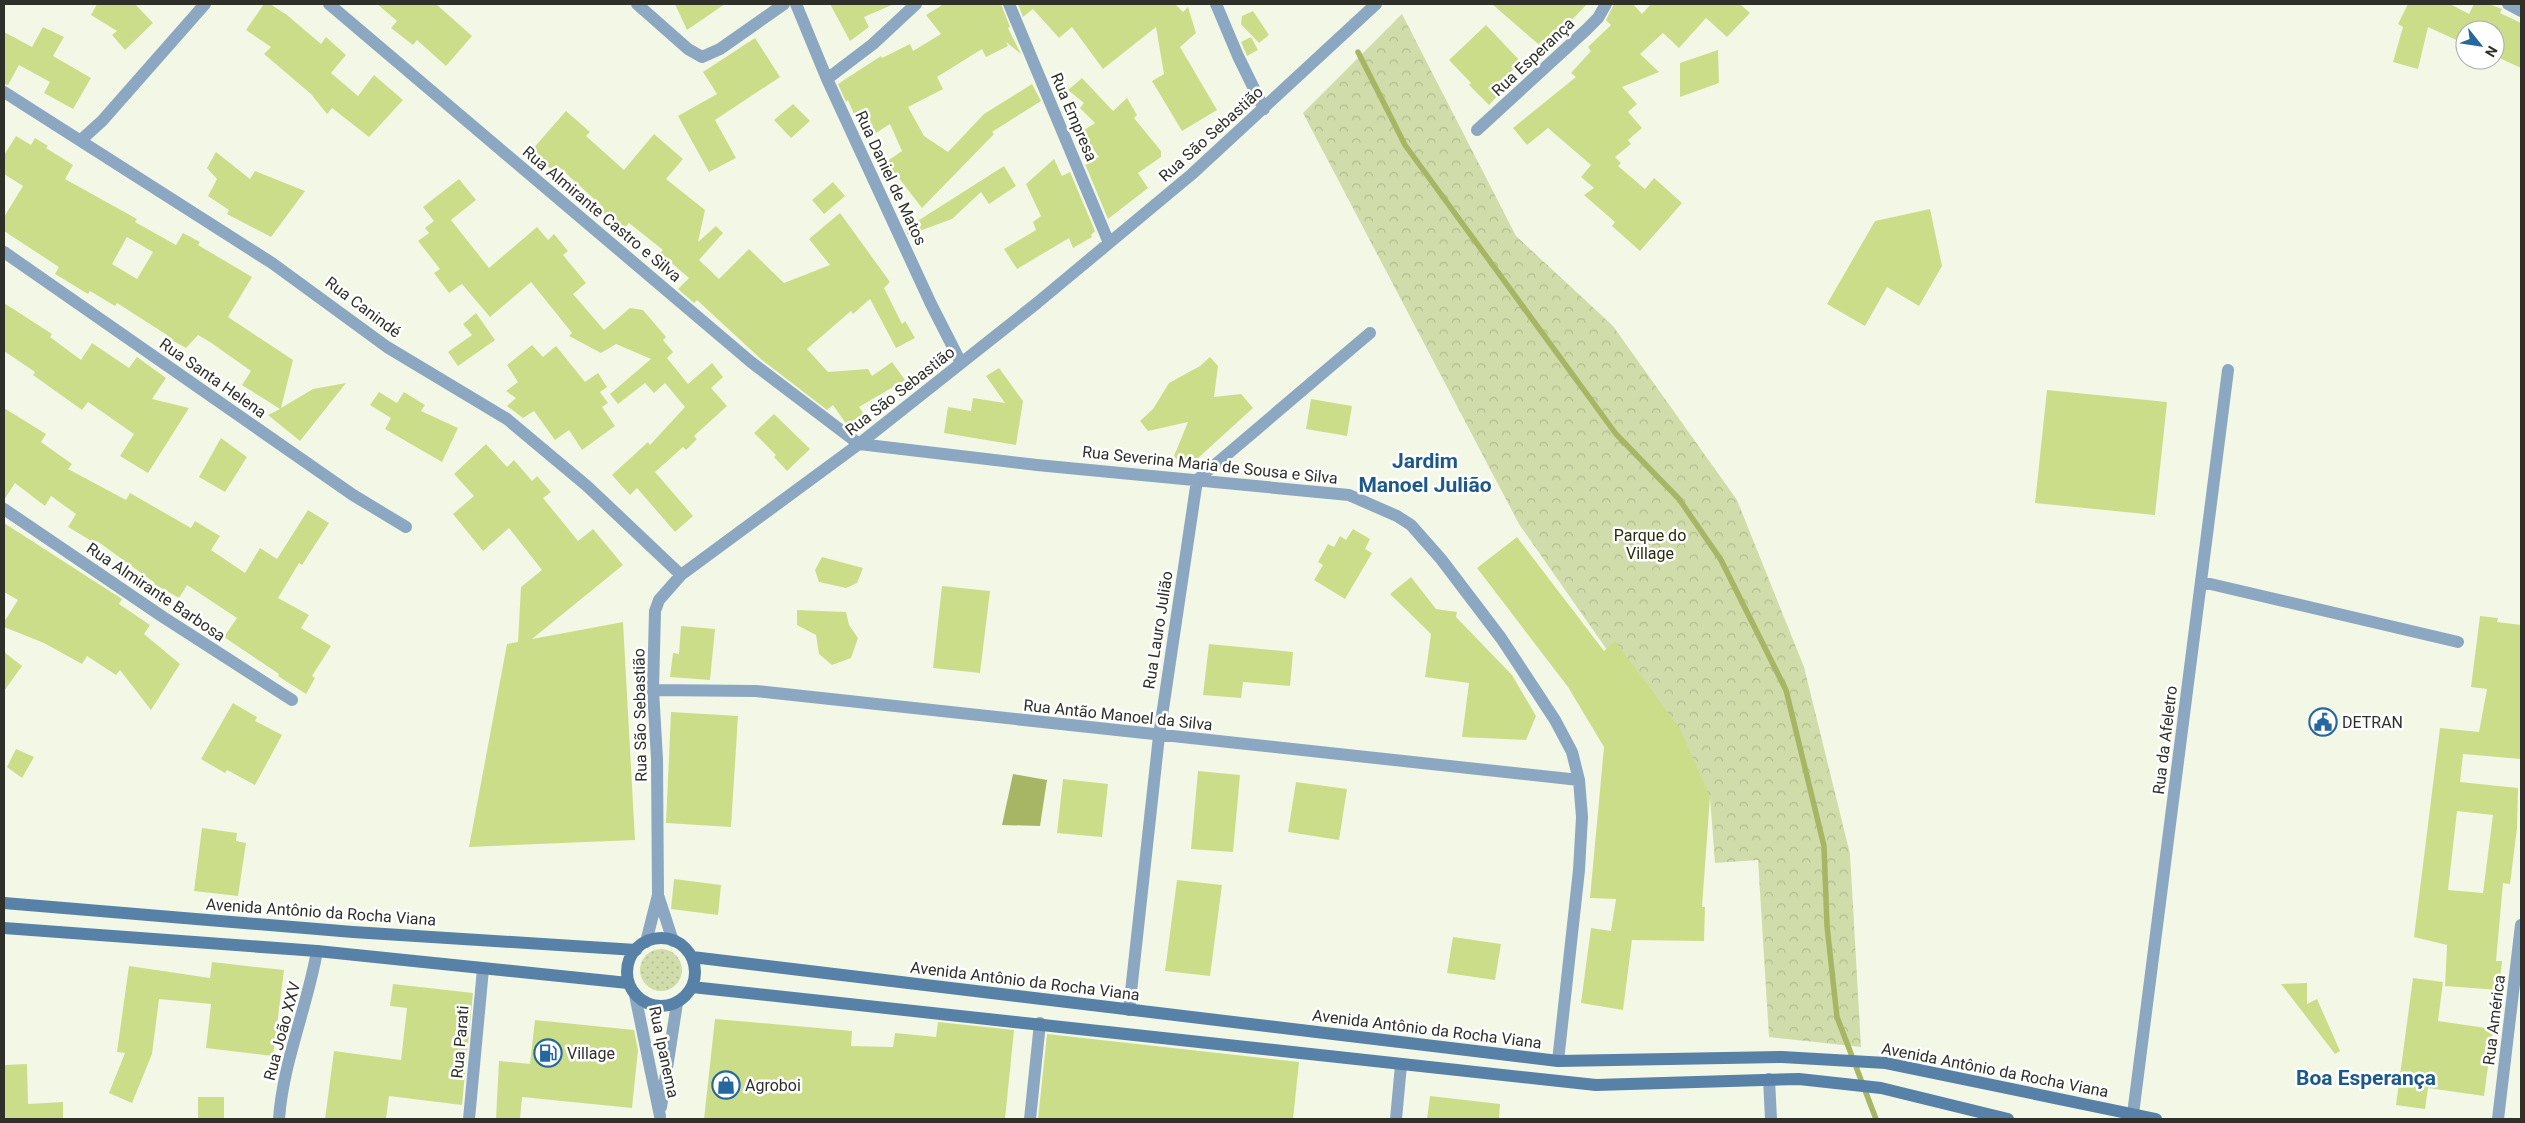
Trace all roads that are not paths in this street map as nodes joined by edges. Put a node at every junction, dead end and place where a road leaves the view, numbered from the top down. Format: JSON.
{"nodes":[{"id":1,"x":205,"y":4,"type":"edge"},
{"id":2,"x":329,"y":4,"type":"edge"},
{"id":3,"x":637,"y":4,"type":"edge"},
{"id":4,"x":784,"y":4,"type":"edge"},
{"id":5,"x":796,"y":4,"type":"edge"},
{"id":6,"x":916,"y":4,"type":"edge"},
{"id":7,"x":1009,"y":4,"type":"edge"},
{"id":8,"x":1216,"y":4,"type":"edge"},
{"id":9,"x":1376,"y":4,"type":"edge"},
{"id":10,"x":1606,"y":4,"type":"edge"},
{"id":11,"x":2508,"y":4,"type":"edge"},
{"id":12,"x":2521,"y":11,"type":"edge"},
{"id":13,"x":826,"y":79,"type":"junction"},
{"id":14,"x":4,"y":92,"type":"edge"},
{"id":15,"x":1264,"y":109,"type":"junction"},
{"id":16,"x":1477,"y":130,"type":"dead end"},
{"id":17,"x":81,"y":140,"type":"junction"},
{"id":18,"x":1109,"y":244,"type":"junction"},
{"id":19,"x":4,"y":252,"type":"edge"},
{"id":20,"x":1370,"y":333,"type":"dead end"},
{"id":21,"x":961,"y":363,"type":"junction"},
{"id":22,"x":2228,"y":370,"type":"dead end"},
{"id":23,"x":859,"y":444,"type":"junction"},
{"id":24,"x":1197,"y":480,"type":"junction"},
{"id":25,"x":4,"y":509,"type":"edge"},
{"id":26,"x":406,"y":528,"type":"dead end"},
{"id":27,"x":681,"y":575,"type":"junction"},
{"id":28,"x":2202,"y":582,"type":"junction"},
{"id":29,"x":2458,"y":642,"type":"dead end"},
{"id":30,"x":653,"y":690,"type":"junction"},
{"id":31,"x":292,"y":700,"type":"dead end"},
{"id":32,"x":1159,"y":736,"type":"junction"},
{"id":33,"x":1579,"y":780,"type":"junction"},
{"id":34,"x":658,"y":895,"type":"junction"},
{"id":35,"x":4,"y":904,"type":"edge"},
{"id":36,"x":2521,"y":924,"type":"edge"},
{"id":37,"x":4,"y":928,"type":"edge"},
{"id":38,"x":673,"y":941,"type":"junction"},
{"id":39,"x":646,"y":942,"type":"junction"},
{"id":40,"x":636,"y":950,"type":"junction"},
{"id":41,"x":317,"y":952,"type":"junction"},
{"id":42,"x":692,"y":957,"type":"junction"},
{"id":43,"x":483,"y":969,"type":"junction"},
{"id":44,"x":628,"y":983,"type":"junction"},
{"id":45,"x":692,"y":988,"type":"junction"},
{"id":46,"x":635,"y":995,"type":"junction"},
{"id":47,"x":677,"y":1003,"type":"junction"},
{"id":48,"x":1129,"y":1010,"type":"junction"},
{"id":49,"x":1040,"y":1023,"type":"junction"},
{"id":50,"x":1558,"y":1061,"type":"junction"},
{"id":51,"x":1401,"y":1065,"type":"junction"},
{"id":52,"x":1769,"y":1079,"type":"junction"},
{"id":53,"x":2133,"y":1114,"type":"junction"},
{"id":54,"x":660,"y":1118,"type":"edge"},
{"id":55,"x":279,"y":1119,"type":"edge"},
{"id":56,"x":469,"y":1119,"type":"edge"},
{"id":57,"x":1030,"y":1119,"type":"edge"},
{"id":58,"x":1396,"y":1119,"type":"edge"},
{"id":59,"x":1771,"y":1119,"type":"edge"},
{"id":60,"x":2008,"y":1119,"type":"edge"},
{"id":61,"x":2156,"y":1119,"type":"edge"},
{"id":62,"x":2498,"y":1119,"type":"edge"}],
"edges":[{"from":1,"to":17,"type":"street"},
{"from":2,"to":23,"type":"street","name":"Rua Almirante Castro e Silva"},
{"from":3,"to":4,"type":"street"},
{"from":5,"to":13,"type":"street","name":"Rua Daniel de Matos"},
{"from":6,"to":13,"type":"street"},
{"from":7,"to":18,"type":"street","name":"Rua Empresa"},
{"from":8,"to":15,"type":"street"},
{"from":9,"to":15,"type":"street","name":"Rua São Sebastião"},
{"from":10,"to":16,"type":"street","name":"Rua Esperança"},
{"from":11,"to":12,"type":"street"},
{"from":13,"to":21,"type":"street","name":"Rua Daniel de Matos"},
{"from":14,"to":17,"type":"street","name":"Rua Canindé"},
{"from":15,"to":18,"type":"street","name":"Rua São Sebastião"},
{"from":17,"to":27,"type":"street","name":"Rua Canindé"},
{"from":18,"to":21,"type":"street","name":"Rua São Sebastião"},
{"from":19,"to":26,"type":"street","name":"Rua Santa Helena"},
{"from":20,"to":24,"type":"street"},
{"from":21,"to":23,"type":"street","name":"Rua São Sebastião"},
{"from":22,"to":28,"type":"street","name":"Rua da Afeletro"},
{"from":23,"to":24,"type":"street","name":"Rua Severina Maria de Sousa e Silva"},
{"from":23,"to":27,"type":"street","name":"Rua São Sebastião"},
{"from":24,"to":32,"type":"street","name":"Rua Lauro Julião"},
{"from":24,"to":33,"type":"street","name":"Rua Severina Maria de Sousa e Silva"},
{"from":25,"to":31,"type":"street","name":"Rua Almirante Barbosa"},
{"from":27,"to":30,"type":"street","name":"Rua São Sebastião"},
{"from":28,"to":29,"type":"street"},
{"from":28,"to":53,"type":"street","name":"Rua da Afeletro"},
{"from":30,"to":32,"type":"street","name":"Rua Antão Manoel da Silva"},
{"from":30,"to":34,"type":"street","name":"Rua São Sebastião"},
{"from":32,"to":33,"type":"street","name":"Rua Antão Manoel da Silva"},
{"from":32,"to":48,"type":"street","name":"Rua Lauro Julião"},
{"from":33,"to":50,"type":"street","name":"Rua Severina Maria de Sousa e Silva"},
{"from":34,"to":38,"type":"street","name":"Rua São Sebastião"},
{"from":34,"to":39,"type":"street","name":"Rua São Sebastião"},
{"from":35,"to":40,"type":"main road","name":"Avenida Antônio da Rocha Viana"},
{"from":36,"to":62,"type":"street","name":"Rua América"},
{"from":37,"to":41,"type":"main road"},
{"from":38,"to":39,"type":"main road"},
{"from":38,"to":42,"type":"main road"},
{"from":39,"to":40,"type":"main road"},
{"from":40,"to":44,"type":"main road"},
{"from":41,"to":43,"type":"main road"},
{"from":41,"to":55,"type":"street","name":"Rua João XXV"},
{"from":42,"to":45,"type":"main road"},
{"from":42,"to":48,"type":"main road","name":"Avenida Antônio da Rocha Viana"},
{"from":43,"to":44,"type":"main road"},
{"from":43,"to":56,"type":"street","name":"Rua Parati"},
{"from":44,"to":46,"type":"main road"},
{"from":45,"to":47,"type":"main road"},
{"from":45,"to":49,"type":"main road"},
{"from":46,"to":47,"type":"main road"},
{"from":46,"to":54,"type":"street","name":"Rua Ipanema"},
{"from":47,"to":54,"type":"street","name":"Rua Ipanema"},
{"from":48,"to":50,"type":"main road","name":"Avenida Antônio da Rocha Viana"},
{"from":49,"to":51,"type":"main road"},
{"from":49,"to":57,"type":"street"},
{"from":50,"to":53,"type":"main road","name":"Avenida Antônio da Rocha Viana"},
{"from":51,"to":52,"type":"main road"},
{"from":51,"to":58,"type":"street"},
{"from":52,"to":59,"type":"street"},
{"from":52,"to":60,"type":"main road"},
{"from":53,"to":61,"type":"main road","name":"Avenida Antônio da Rocha Viana"}]}
